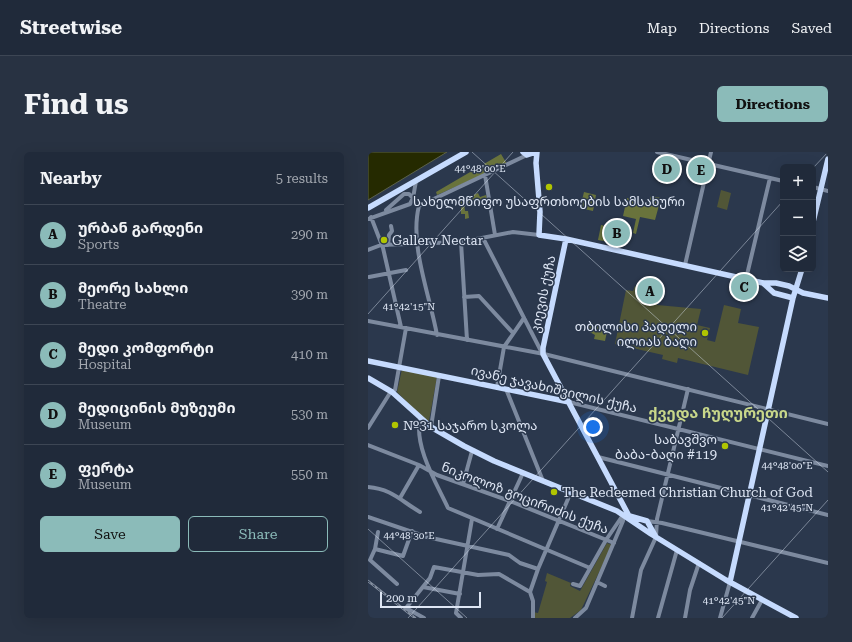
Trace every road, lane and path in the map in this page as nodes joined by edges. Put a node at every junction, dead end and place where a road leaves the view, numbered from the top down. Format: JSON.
{"nodes":[{"id":1,"x":466,"y":152,"type":"edge"},
{"id":2,"x":657,"y":152,"type":"edge"},
{"id":3,"x":711,"y":152,"type":"edge"},
{"id":4,"x":526,"y":154,"type":"edge"},
{"id":5,"x":536,"y":154,"type":"edge"},
{"id":6,"x":828,"y":159,"type":"edge"},
{"id":7,"x":708,"y":164,"type":"junction"},
{"id":8,"x":485,"y":175,"type":"junction"},
{"id":9,"x":770,"y":178,"type":"junction"},
{"id":10,"x":780,"y":180,"type":"edge"},
{"id":11,"x":416,"y":181,"type":"junction"},
{"id":12,"x":816,"y":188,"type":"edge"},
{"id":13,"x":821,"y":189,"type":"junction"},
{"id":14,"x":400,"y":190,"type":"junction"},
{"id":15,"x":828,"y":191,"type":"edge"},
{"id":16,"x":403,"y":197,"type":"junction"},
{"id":17,"x":412,"y":198,"type":"junction"},
{"id":18,"x":408,"y":204,"type":"junction"},
{"id":19,"x":419,"y":206,"type":"junction"},
{"id":20,"x":368,"y":208,"type":"edge"},
{"id":21,"x":816,"y":210,"type":"edge"},
{"id":22,"x":382,"y":212,"type":"junction"},
{"id":23,"x":370,"y":218,"type":"edge"},
{"id":24,"x":391,"y":226,"type":"dead end"},
{"id":25,"x":495,"y":235,"type":"junction"},
{"id":26,"x":539,"y":235,"type":"junction"},
{"id":27,"x":483,"y":238,"type":"junction"},
{"id":28,"x":566,"y":239,"type":"junction"},
{"id":29,"x":461,"y":242,"type":"junction"},
{"id":30,"x":417,"y":244,"type":"junction"},
{"id":31,"x":382,"y":245,"type":"junction"},
{"id":32,"x":388,"y":245,"type":"junction"},
{"id":33,"x":368,"y":250,"type":"edge"},
{"id":34,"x":684,"y":266,"type":"junction"},
{"id":35,"x":406,"y":270,"type":"dead end"},
{"id":36,"x":801,"y":272,"type":"edge"},
{"id":37,"x":389,"y":274,"type":"junction"},
{"id":38,"x":369,"y":277,"type":"edge"},
{"id":39,"x":746,"y":279,"type":"junction"},
{"id":40,"x":763,"y":283,"type":"junction"},
{"id":41,"x":773,"y":284,"type":"junction"},
{"id":42,"x":771,"y":290,"type":"junction"},
{"id":43,"x":796,"y":290,"type":"junction"},
{"id":44,"x":464,"y":297,"type":"junction"},
{"id":45,"x":793,"y":298,"type":"junction"},
{"id":46,"x":828,"y":298,"type":"edge"},
{"id":47,"x":524,"y":318,"type":"junction"},
{"id":48,"x":368,"y":321,"type":"edge"},
{"id":49,"x":401,"y":327,"type":"junction"},
{"id":50,"x":406,"y":328,"type":"junction"},
{"id":51,"x":513,"y":333,"type":"junction"},
{"id":52,"x":437,"y":334,"type":"junction"},
{"id":53,"x":467,"y":340,"type":"junction"},
{"id":54,"x":504,"y":347,"type":"junction"},
{"id":55,"x":543,"y":354,"type":"junction"},
{"id":56,"x":368,"y":361,"type":"edge"},
{"id":57,"x":401,"y":368,"type":"junction"},
{"id":58,"x":439,"y":376,"type":"junction"},
{"id":59,"x":368,"y":378,"type":"edge"},
{"id":60,"x":497,"y":387,"type":"junction"},
{"id":61,"x":506,"y":388,"type":"junction"},
{"id":62,"x":688,"y":389,"type":"junction"},
{"id":63,"x":392,"y":392,"type":"junction"},
{"id":64,"x":569,"y":402,"type":"junction"},
{"id":65,"x":769,"y":410,"type":"junction"},
{"id":66,"x":420,"y":419,"type":"junction"},
{"id":67,"x":828,"y":424,"type":"edge"},
{"id":68,"x":431,"y":427,"type":"junction"},
{"id":69,"x":368,"y":428,"type":"edge"},
{"id":70,"x":678,"y":430,"type":"junction"},
{"id":71,"x":368,"y":445,"type":"edge"},
{"id":72,"x":472,"y":450,"type":"junction"},
{"id":73,"x":760,"y":450,"type":"junction"},
{"id":74,"x":598,"y":457,"type":"junction"},
{"id":75,"x":419,"y":465,"type":"junction"},
{"id":76,"x":828,"y":466,"type":"edge"},
{"id":77,"x":428,"y":470,"type":"junction"},
{"id":78,"x":523,"y":473,"type":"junction"},
{"id":79,"x":668,"y":475,"type":"junction"},
{"id":80,"x":543,"y":481,"type":"junction"},
{"id":81,"x":463,"y":484,"type":"junction"},
{"id":82,"x":368,"y":487,"type":"edge"},
{"id":83,"x":571,"y":492,"type":"junction"},
{"id":84,"x":750,"y":495,"type":"junction"},
{"id":85,"x":400,"y":498,"type":"junction"},
{"id":86,"x":510,"y":501,"type":"junction"},
{"id":87,"x":420,"y":512,"type":"dead end"},
{"id":88,"x":828,"y":515,"type":"edge"},
{"id":89,"x":627,"y":516,"type":"junction"},
{"id":90,"x":368,"y":517,"type":"edge"},
{"id":91,"x":472,"y":519,"type":"junction"},
{"id":92,"x":558,"y":520,"type":"junction"},
{"id":93,"x":645,"y":523,"type":"junction"},
{"id":94,"x":657,"y":523,"type":"junction"},
{"id":95,"x":497,"y":529,"type":"junction"},
{"id":96,"x":412,"y":531,"type":"junction"},
{"id":97,"x":378,"y":532,"type":"dead end"},
{"id":98,"x":656,"y":537,"type":"junction"},
{"id":99,"x":606,"y":540,"type":"junction"},
{"id":100,"x":740,"y":541,"type":"junction"},
{"id":101,"x":614,"y":543,"type":"junction"},
{"id":102,"x":468,"y":546,"type":"junction"},
{"id":103,"x":375,"y":549,"type":"junction"},
{"id":104,"x":546,"y":550,"type":"junction"},
{"id":105,"x":677,"y":550,"type":"junction"},
{"id":106,"x":699,"y":563,"type":"junction"},
{"id":107,"x":828,"y":563,"type":"edge"},
{"id":108,"x":590,"y":568,"type":"junction"},
{"id":109,"x":538,"y":569,"type":"junction"},
{"id":110,"x":463,"y":572,"type":"junction"},
{"id":111,"x":597,"y":582,"type":"junction"},
{"id":112,"x":730,"y":582,"type":"junction"},
{"id":113,"x":397,"y":584,"type":"dead end"},
{"id":114,"x":573,"y":584,"type":"dead end"},
{"id":115,"x":605,"y":586,"type":"dead end"},
{"id":116,"x":423,"y":587,"type":"junction"},
{"id":117,"x":530,"y":592,"type":"junction"},
{"id":118,"x":460,"y":594,"type":"junction"},
{"id":119,"x":762,"y":600,"type":"junction"},
{"id":120,"x":794,"y":617,"type":"edge"},
{"id":121,"x":424,"y":618,"type":"edge"},
{"id":122,"x":461,"y":618,"type":"edge"},
{"id":123,"x":533,"y":618,"type":"edge"},
{"id":124,"x":575,"y":618,"type":"edge"},
{"id":125,"x":632,"y":618,"type":"edge"},
{"id":126,"x":658,"y":618,"type":"edge"},
{"id":127,"x":685,"y":618,"type":"edge"},
{"id":128,"x":720,"y":618,"type":"edge"},
{"id":129,"x":752,"y":618,"type":"edge"}],
"edges":[{"from":1,"to":11,"type":"main road"},
{"from":2,"to":7,"type":"street"},
{"from":3,"to":7,"type":"street"},
{"from":4,"to":5,"type":"main road"},
{"from":4,"to":8,"type":"street"},
{"from":5,"to":26,"type":"main road"},
{"from":6,"to":13,"type":"main road"},
{"from":7,"to":9,"type":"street"},
{"from":7,"to":34,"type":"street"},
{"from":8,"to":19,"type":"street"},
{"from":8,"to":25,"type":"street"},
{"from":9,"to":10,"type":"street"},
{"from":9,"to":39,"type":"street"},
{"from":11,"to":14,"type":"main road"},
{"from":11,"to":17,"type":"street"},
{"from":12,"to":13,"type":"street"},
{"from":13,"to":15,"type":"street"},
{"from":13,"to":21,"type":"main road"},
{"from":14,"to":16,"type":"street"},
{"from":14,"to":20,"type":"main road"},
{"from":16,"to":17,"type":"street"},
{"from":16,"to":18,"type":"street"},
{"from":16,"to":22,"type":"street"},
{"from":17,"to":18,"type":"street"},
{"from":17,"to":19,"type":"street"},
{"from":18,"to":22,"type":"street"},
{"from":19,"to":30,"type":"street"},
{"from":22,"to":23,"type":"street"},
{"from":23,"to":31,"type":"street"},
{"from":24,"to":32,"type":"street"},
{"from":25,"to":26,"type":"street"},
{"from":25,"to":27,"type":"street"},
{"from":26,"to":28,"type":"main road"},
{"from":27,"to":29,"type":"street"},
{"from":27,"to":47,"type":"street"},
{"from":28,"to":34,"type":"main road"},
{"from":28,"to":55,"type":"main road","name":"კიევის ქუჩა"},
{"from":29,"to":30,"type":"street"},
{"from":29,"to":44,"type":"street"},
{"from":30,"to":32,"type":"street"},
{"from":30,"to":52,"type":"street"},
{"from":31,"to":32,"type":"street"},
{"from":31,"to":33,"type":"street"},
{"from":31,"to":37,"type":"street"},
{"from":34,"to":39,"type":"main road"},
{"from":35,"to":37,"type":"street"},
{"from":36,"to":43,"type":"main road"},
{"from":37,"to":38,"type":"street"},
{"from":37,"to":49,"type":"street"},
{"from":39,"to":40,"type":"main road"},
{"from":40,"to":41,"type":"main road"},
{"from":40,"to":42,"type":"main road"},
{"from":41,"to":42,"type":"main road"},
{"from":41,"to":43,"type":"main road"},
{"from":42,"to":45,"type":"main road"},
{"from":43,"to":45,"type":"main road"},
{"from":43,"to":46,"type":"main road"},
{"from":44,"to":51,"type":"street"},
{"from":44,"to":53,"type":"street"},
{"from":45,"to":65,"type":"main road"},
{"from":47,"to":51,"type":"street"},
{"from":47,"to":55,"type":"street"},
{"from":48,"to":49,"type":"street"},
{"from":49,"to":50,"type":"street"},
{"from":50,"to":52,"type":"street"},
{"from":50,"to":57,"type":"street"},
{"from":51,"to":54,"type":"street"},
{"from":52,"to":53,"type":"street"},
{"from":53,"to":54,"type":"street"},
{"from":54,"to":55,"type":"street"},
{"from":54,"to":60,"type":"street"},
{"from":55,"to":62,"type":"street"},
{"from":55,"to":64,"type":"main road"},
{"from":56,"to":57,"type":"main road","name":"ივანე ჯავახიშვილის ქუჩა"},
{"from":57,"to":58,"type":"main road","name":"ივანე ჯავახიშვილის ქუჩა"},
{"from":57,"to":63,"type":"street"},
{"from":58,"to":60,"type":"main road","name":"ივანე ჯავახიშვილის ქუჩა"},
{"from":58,"to":68,"type":"street"},
{"from":59,"to":63,"type":"main road"},
{"from":60,"to":61,"type":"main road","name":"ივანე ჯავახიშვილის ქუჩა"},
{"from":61,"to":64,"type":"main road","name":"ივანე ჯავახიშვილის ქუჩა"},
{"from":61,"to":80,"type":"street"},
{"from":62,"to":65,"type":"street"},
{"from":62,"to":70,"type":"street"},
{"from":63,"to":66,"type":"main road"},
{"from":63,"to":69,"type":"street"},
{"from":64,"to":70,"type":"street","name":"ივანე ჯავახიშვილის ქუჩა"},
{"from":64,"to":74,"type":"main road"},
{"from":65,"to":67,"type":"street"},
{"from":65,"to":73,"type":"main road"},
{"from":66,"to":68,"type":"main road"},
{"from":66,"to":77,"type":"street"},
{"from":68,"to":72,"type":"main road"},
{"from":70,"to":73,"type":"street","name":"ივანე ჯავახიშვილის ქუჩა"},
{"from":70,"to":79,"type":"street"},
{"from":71,"to":75,"type":"street","name":"ნიკოლოზ გოცირიძის ქუჩა"},
{"from":72,"to":78,"type":"main road"},
{"from":72,"to":81,"type":"street"},
{"from":73,"to":76,"type":"street","name":"ივანე ჯავახიშვილის ქუჩა"},
{"from":73,"to":84,"type":"main road"},
{"from":74,"to":79,"type":"street"},
{"from":74,"to":89,"type":"main road"},
{"from":75,"to":77,"type":"street","name":"ნიკოლოზ გოცირიძის ქუჩა"},
{"from":75,"to":85,"type":"street"},
{"from":77,"to":81,"type":"street","name":"ნიკოლოზ გოცირიძის ქუჩა"},
{"from":77,"to":91,"type":"street"},
{"from":78,"to":80,"type":"main road"},
{"from":78,"to":86,"type":"street"},
{"from":79,"to":84,"type":"street"},
{"from":79,"to":94,"type":"street"},
{"from":80,"to":83,"type":"main road"},
{"from":81,"to":86,"type":"street","name":"ნიკოლოზ გოცირიძის ქუჩა"},
{"from":82,"to":85,"type":"street"},
{"from":83,"to":89,"type":"main road"},
{"from":83,"to":92,"type":"street"},
{"from":84,"to":88,"type":"street"},
{"from":84,"to":100,"type":"main road"},
{"from":85,"to":87,"type":"street"},
{"from":86,"to":92,"type":"street","name":"ნიკოლოზ გოცირიძის ქუჩა"},
{"from":86,"to":95,"type":"street"},
{"from":89,"to":93,"type":"main road"},
{"from":89,"to":99,"type":"street"},
{"from":89,"to":101,"type":"street"},
{"from":90,"to":96,"type":"street"},
{"from":91,"to":95,"type":"street"},
{"from":91,"to":102,"type":"street"},
{"from":92,"to":99,"type":"street","name":"ნიკოლოზ გოცირიძის ქუჩა"},
{"from":92,"to":104,"type":"street"},
{"from":93,"to":94,"type":"street"},
{"from":93,"to":98,"type":"main road"},
{"from":93,"to":98,"type":"main road"},
{"from":94,"to":98,"type":"street"},
{"from":94,"to":100,"type":"street"},
{"from":95,"to":104,"type":"street"},
{"from":96,"to":102,"type":"street"},
{"from":96,"to":103,"type":"street"},
{"from":97,"to":103,"type":"street"},
{"from":98,"to":105,"type":"main road"},
{"from":98,"to":125,"type":"street"},
{"from":99,"to":101,"type":"street","name":"ნიკოლოზ გოცირიძის ქუჩა"},
{"from":99,"to":108,"type":"street"},
{"from":100,"to":107,"type":"street"},
{"from":100,"to":112,"type":"main road"},
{"from":101,"to":111,"type":"street"},
{"from":102,"to":109,"type":"street"},
{"from":102,"to":110,"type":"street"},
{"from":103,"to":113,"type":"street"},
{"from":104,"to":108,"type":"street"},
{"from":104,"to":109,"type":"street"},
{"from":105,"to":106,"type":"main road"},
{"from":105,"to":126,"type":"street"},
{"from":106,"to":112,"type":"main road"},
{"from":106,"to":127,"type":"street"},
{"from":108,"to":114,"type":"street"},
{"from":109,"to":117,"type":"street"},
{"from":110,"to":116,"type":"street"},
{"from":110,"to":117,"type":"street"},
{"from":110,"to":118,"type":"street"},
{"from":111,"to":115,"type":"street"},
{"from":111,"to":124,"type":"street"},
{"from":112,"to":119,"type":"main road"},
{"from":112,"to":128,"type":"street"},
{"from":116,"to":118,"type":"street"},
{"from":116,"to":121,"type":"street"},
{"from":117,"to":123,"type":"street"},
{"from":118,"to":122,"type":"street"},
{"from":119,"to":120,"type":"main road"},
{"from":119,"to":129,"type":"street"}]}
